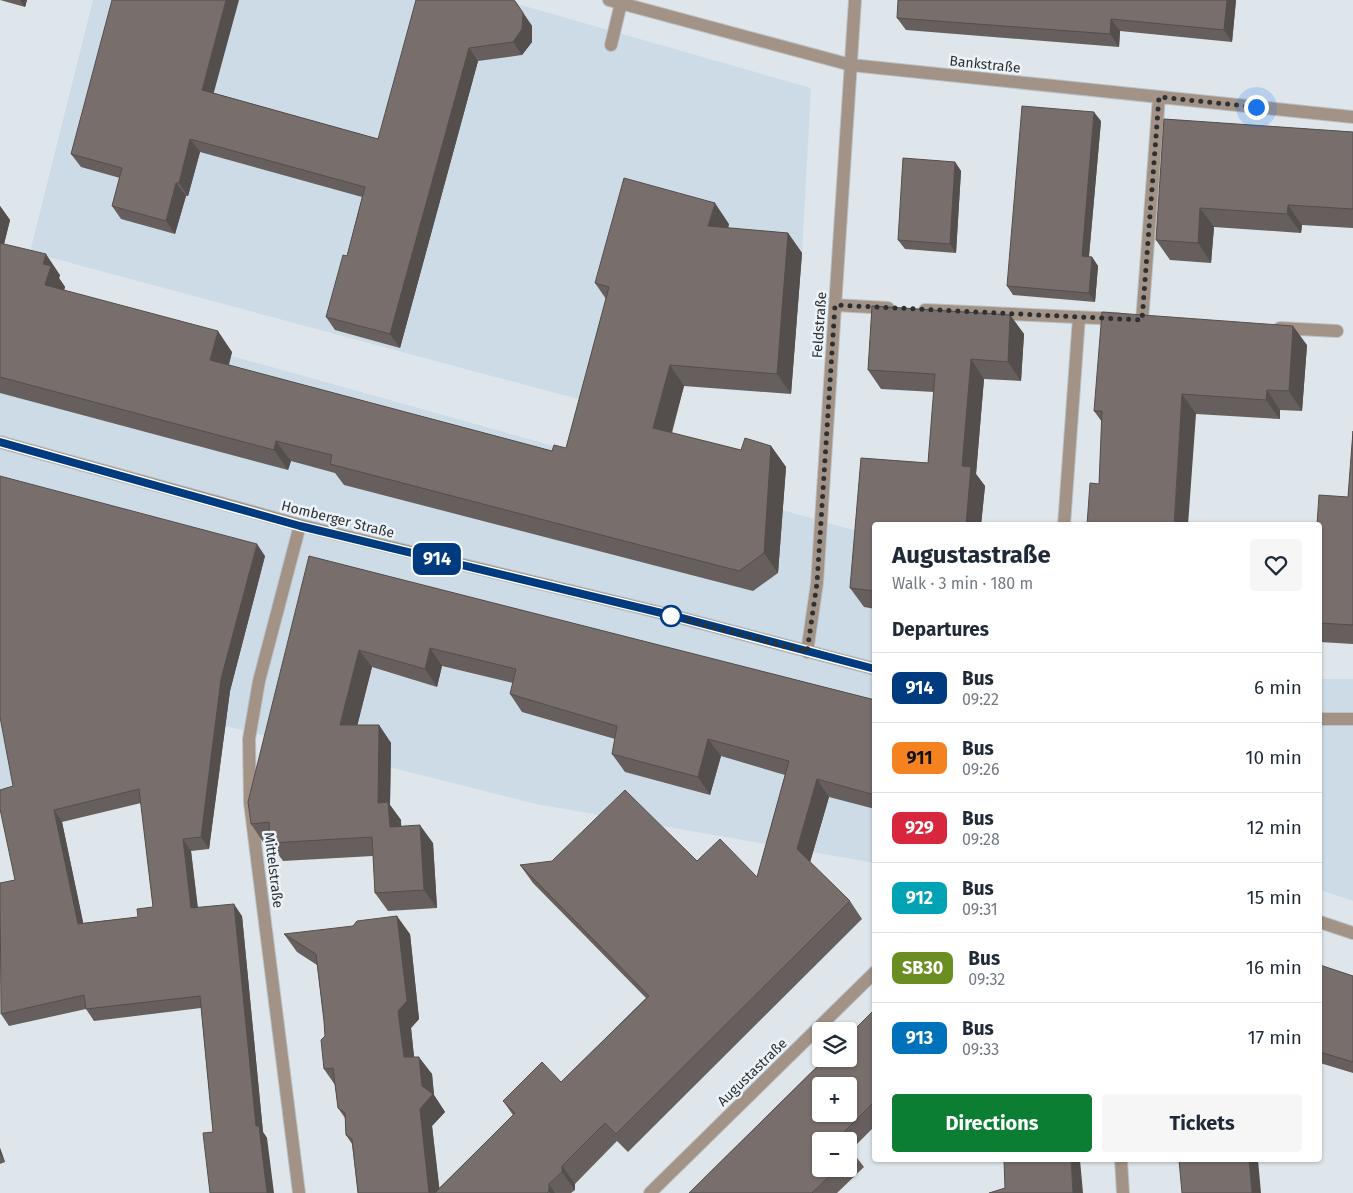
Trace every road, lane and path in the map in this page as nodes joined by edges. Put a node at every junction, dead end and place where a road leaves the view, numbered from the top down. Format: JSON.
{"nodes":[{"id":1,"x":855,"y":0,"type":"edge"},
{"id":2,"x":615,"y":2,"type":"edge"},
{"id":3,"x":611,"y":46,"type":"dead end"},
{"id":4,"x":851,"y":65,"type":"junction"},
{"id":5,"x":1159,"y":97,"type":"junction"},
{"id":6,"x":1353,"y":117,"type":"edge"},
{"id":7,"x":835,"y":305,"type":"junction"},
{"id":8,"x":1079,"y":317,"type":"junction"},
{"id":9,"x":1269,"y":327,"type":"edge"},
{"id":10,"x":1337,"y":331,"type":"dead end"},
{"id":11,"x":0,"y":442,"type":"edge"},
{"id":12,"x":1064,"y":522,"type":"edge"},
{"id":13,"x":300,"y":526,"type":"junction"},
{"id":14,"x":807,"y":652,"type":"junction"},
{"id":15,"x":872,"y":668,"type":"edge"},
{"id":16,"x":1322,"y":718,"type":"edge"},
{"id":17,"x":1353,"y":719,"type":"edge"},
{"id":18,"x":1322,"y":923,"type":"edge"},
{"id":19,"x":1353,"y":933,"type":"edge"},
{"id":20,"x":872,"y":975,"type":"edge"},
{"id":21,"x":1120,"y":1162,"type":"edge"},
{"id":22,"x":299,"y":1193,"type":"edge"},
{"id":23,"x":650,"y":1193,"type":"edge"},
{"id":24,"x":1123,"y":1193,"type":"edge"}],
"edges":[{"from":1,"to":4,"type":"street","name":"Feldstraße"},
{"from":2,"to":3,"type":"street","name":"Bankstraße"},
{"from":2,"to":4,"type":"street","name":"Bankstraße"},
{"from":4,"to":5,"type":"street","name":"Bankstraße"},
{"from":4,"to":7,"type":"street","name":"Feldstraße"},
{"from":5,"to":6,"type":"street","name":"Bankstraße"},
{"from":5,"to":8,"type":"street"},
{"from":7,"to":8,"type":"street"},
{"from":7,"to":14,"type":"street","name":"Feldstraße"},
{"from":8,"to":12,"type":"street"},
{"from":9,"to":10,"type":"street"},
{"from":11,"to":13,"type":"street","name":"Homberger Straße"},
{"from":13,"to":14,"type":"street","name":"Homberger Straße"},
{"from":13,"to":22,"type":"street","name":"Mittelstraße"},
{"from":14,"to":15,"type":"street","name":"Homberger Straße"},
{"from":16,"to":17,"type":"street"},
{"from":18,"to":19,"type":"street"},
{"from":20,"to":23,"type":"street","name":"Augustastraße"},
{"from":21,"to":24,"type":"street"}]}
